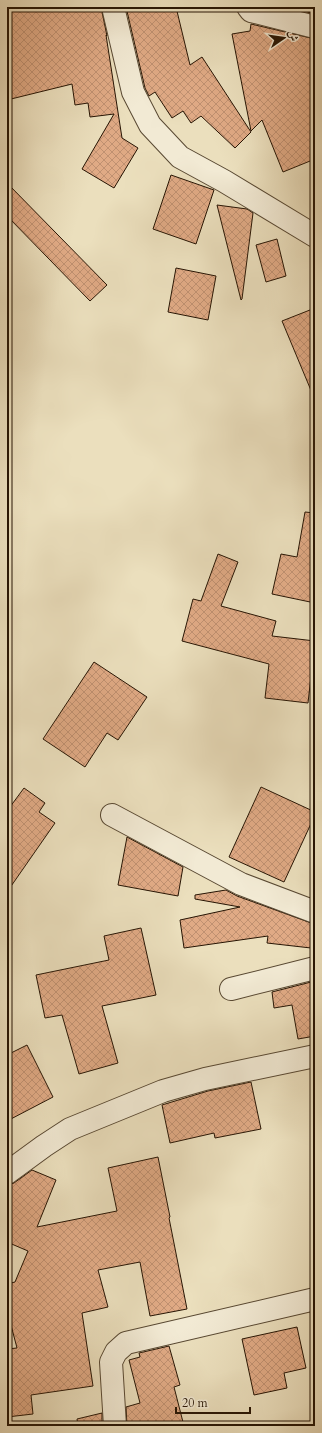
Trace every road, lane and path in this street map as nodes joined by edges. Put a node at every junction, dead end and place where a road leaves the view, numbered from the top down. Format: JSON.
{"nodes":[{"id":1,"x":113,"y":7,"type":"edge"},
{"id":2,"x":248,"y":7,"type":"edge"},
{"id":3,"x":315,"y":27,"type":"edge"},
{"id":4,"x":315,"y":236,"type":"edge"},
{"id":5,"x":112,"y":815,"type":"dead end"},
{"id":6,"x":315,"y":912,"type":"edge"},
{"id":7,"x":315,"y":968,"type":"edge"},
{"id":8,"x":231,"y":990,"type":"dead end"},
{"id":9,"x":315,"y":1056,"type":"edge"},
{"id":10,"x":7,"y":1173,"type":"edge"},
{"id":11,"x":315,"y":1299,"type":"edge"},
{"id":12,"x":115,"y":1426,"type":"edge"}],
"edges":[{"from":1,"to":4,"type":"street"},
{"from":2,"to":3,"type":"street"},
{"from":5,"to":6,"type":"street"},
{"from":7,"to":8,"type":"street"},
{"from":9,"to":10,"type":"street"},
{"from":11,"to":12,"type":"street"}]}
